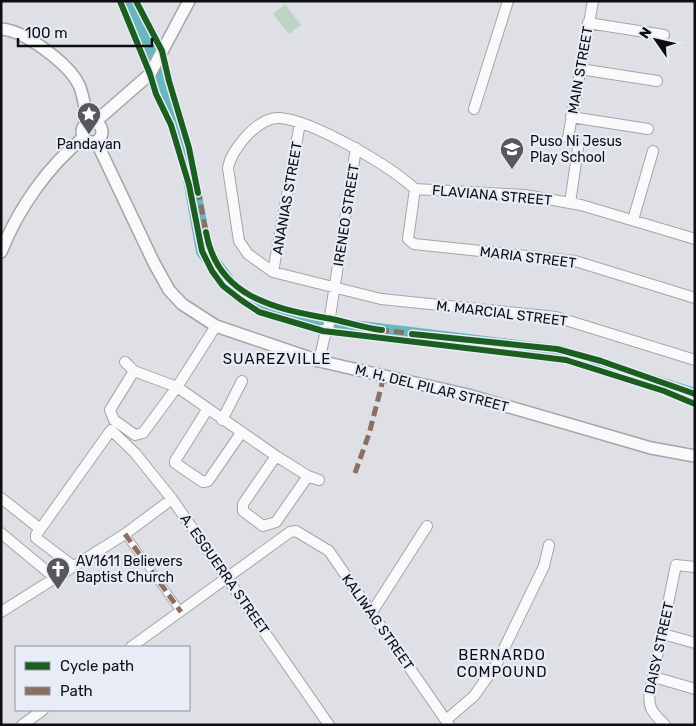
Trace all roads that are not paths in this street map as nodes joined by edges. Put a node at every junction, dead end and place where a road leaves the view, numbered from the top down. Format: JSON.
{"nodes":[{"id":1,"x":189,"y":1,"type":"edge"},
{"id":2,"x":508,"y":1,"type":"edge"},
{"id":3,"x":593,"y":1,"type":"edge"},
{"id":4,"x":588,"y":23,"type":"junction"},
{"id":5,"x":1,"y":29,"type":"edge"},
{"id":6,"x":664,"y":35,"type":"dead end"},
{"id":7,"x":580,"y":69,"type":"junction"},
{"id":8,"x":657,"y":82,"type":"dead end"},
{"id":9,"x":474,"y":109,"type":"dead end"},
{"id":10,"x":571,"y":117,"type":"junction"},
{"id":11,"x":91,"y":122,"type":"junction"},
{"id":12,"x":300,"y":123,"type":"junction"},
{"id":13,"x":648,"y":129,"type":"dead end"},
{"id":14,"x":84,"y":137,"type":"junction"},
{"id":15,"x":568,"y":138,"type":"dead end"},
{"id":16,"x":96,"y":141,"type":"junction"},
{"id":17,"x":356,"y":148,"type":"junction"},
{"id":18,"x":578,"y":148,"type":"dead end"},
{"id":19,"x":653,"y":151,"type":"dead end"},
{"id":20,"x":415,"y":189,"type":"junction"},
{"id":21,"x":570,"y":203,"type":"junction"},
{"id":22,"x":633,"y":220,"type":"junction"},
{"id":23,"x":695,"y":239,"type":"edge"},
{"id":24,"x":1,"y":252,"type":"edge"},
{"id":25,"x":274,"y":272,"type":"junction"},
{"id":26,"x":334,"y":286,"type":"junction"},
{"id":27,"x":695,"y":298,"type":"edge"},
{"id":28,"x":216,"y":326,"type":"junction"},
{"id":29,"x":695,"y":360,"type":"edge"},
{"id":30,"x":319,"y":361,"type":"junction"},
{"id":31,"x":125,"y":362,"type":"dead end"},
{"id":32,"x":134,"y":371,"type":"junction"},
{"id":33,"x":242,"y":381,"type":"dead end"},
{"id":34,"x":177,"y":388,"type":"junction"},
{"id":35,"x":207,"y":410,"type":"junction"},
{"id":36,"x":222,"y":420,"type":"junction"},
{"id":37,"x":241,"y":433,"type":"junction"},
{"id":38,"x":276,"y":456,"type":"junction"},
{"id":39,"x":695,"y":456,"type":"edge"},
{"id":40,"x":308,"y":476,"type":"junction"},
{"id":41,"x":319,"y":480,"type":"dead end"},
{"id":42,"x":1,"y":498,"type":"edge"},
{"id":43,"x":172,"y":499,"type":"junction"},
{"id":44,"x":427,"y":526,"type":"dead end"},
{"id":45,"x":39,"y":528,"type":"junction"},
{"id":46,"x":1,"y":533,"type":"edge"},
{"id":47,"x":125,"y":534,"type":"junction"},
{"id":48,"x":549,"y":545,"type":"dead end"},
{"id":49,"x":73,"y":566,"type":"junction"},
{"id":50,"x":695,"y":567,"type":"edge"},
{"id":51,"x":54,"y":577,"type":"junction"},
{"id":52,"x":228,"y":579,"type":"junction"},
{"id":53,"x":1,"y":612,"type":"edge"},
{"id":54,"x":181,"y":612,"type":"junction"},
{"id":55,"x":372,"y":612,"type":"junction"},
{"id":56,"x":663,"y":634,"type":"junction"},
{"id":57,"x":695,"y":643,"type":"edge"},
{"id":58,"x":133,"y":646,"type":"edge"},
{"id":59,"x":654,"y":678,"type":"junction"},
{"id":60,"x":695,"y":689,"type":"edge"},
{"id":61,"x":42,"y":711,"type":"edge"},
{"id":62,"x":448,"y":722,"type":"edge"},
{"id":63,"x":22,"y":725,"type":"edge"},
{"id":64,"x":329,"y":725,"type":"edge"},
{"id":65,"x":665,"y":725,"type":"edge"}],
"edges":[{"from":1,"to":11,"type":"street"},
{"from":2,"to":9,"type":"street"},
{"from":3,"to":4,"type":"street","name":"MAIN STREET"},
{"from":4,"to":6,"type":"street"},
{"from":4,"to":7,"type":"street","name":"MAIN STREET"},
{"from":5,"to":11,"type":"street"},
{"from":7,"to":8,"type":"street"},
{"from":7,"to":10,"type":"street","name":"MAIN STREET"},
{"from":10,"to":13,"type":"street"},
{"from":10,"to":15,"type":"street","name":"MAIN STREET"},
{"from":11,"to":14,"type":"street"},
{"from":11,"to":16,"type":"street"},
{"from":12,"to":17,"type":"street","name":"FLAVIANA STREET"},
{"from":12,"to":25,"type":"street","name":"ANANIAS STREET"},
{"from":12,"to":25,"type":"street","name":"FLAVIANA STREET"},
{"from":14,"to":16,"type":"street"},
{"from":14,"to":24,"type":"street"},
{"from":16,"to":28,"type":"street","name":"M. H. DEL PILAR STREET"},
{"from":17,"to":20,"type":"street","name":"FLAVIANA STREET"},
{"from":17,"to":26,"type":"street","name":"IRENEO STREET"},
{"from":18,"to":21,"type":"street"},
{"from":19,"to":22,"type":"street"},
{"from":20,"to":21,"type":"street","name":"FLAVIANA STREET"},
{"from":20,"to":27,"type":"street","name":"MARIA STREET"},
{"from":21,"to":22,"type":"street","name":"FLAVIANA STREET"},
{"from":22,"to":23,"type":"street","name":"FLAVIANA STREET"},
{"from":25,"to":26,"type":"street","name":"M. MARCIAL STREET"},
{"from":26,"to":29,"type":"street","name":"M. MARCIAL STREET"},
{"from":26,"to":30,"type":"street","name":"IRENEO STREET"},
{"from":28,"to":30,"type":"street","name":"M. H. DEL PILAR STREET"},
{"from":28,"to":34,"type":"street"},
{"from":30,"to":39,"type":"street","name":"M. H. DEL PILAR STREET"},
{"from":31,"to":32,"type":"street"},
{"from":32,"to":34,"type":"street"},
{"from":32,"to":34,"type":"street"},
{"from":33,"to":36,"type":"street"},
{"from":34,"to":35,"type":"street"},
{"from":35,"to":36,"type":"street"},
{"from":35,"to":37,"type":"street"},
{"from":36,"to":37,"type":"street"},
{"from":37,"to":38,"type":"street"},
{"from":38,"to":40,"type":"street"},
{"from":38,"to":40,"type":"street"},
{"from":40,"to":41,"type":"street"},
{"from":42,"to":45,"type":"street"},
{"from":43,"to":45,"type":"street","name":"A. ESGUERRA STREET"},
{"from":43,"to":47,"type":"street"},
{"from":43,"to":52,"type":"street","name":"A. ESGUERRA STREET"},
{"from":44,"to":55,"type":"street"},
{"from":45,"to":49,"type":"street"},
{"from":46,"to":51,"type":"street"},
{"from":47,"to":49,"type":"street"},
{"from":47,"to":54,"type":"street"},
{"from":48,"to":62,"type":"street"},
{"from":49,"to":51,"type":"street"},
{"from":50,"to":56,"type":"street","name":"DAISY STREET"},
{"from":51,"to":53,"type":"street"},
{"from":52,"to":54,"type":"street"},
{"from":52,"to":55,"type":"street","name":"KALIWAG STREET"},
{"from":52,"to":64,"type":"street","name":"A. ESGUERRA STREET"},
{"from":54,"to":58,"type":"street"},
{"from":55,"to":62,"type":"street","name":"KALIWAG STREET"},
{"from":56,"to":57,"type":"street"},
{"from":56,"to":59,"type":"street","name":"DAISY STREET"},
{"from":59,"to":60,"type":"street"},
{"from":59,"to":65,"type":"street","name":"DAISY STREET"},
{"from":61,"to":63,"type":"street"}]}
